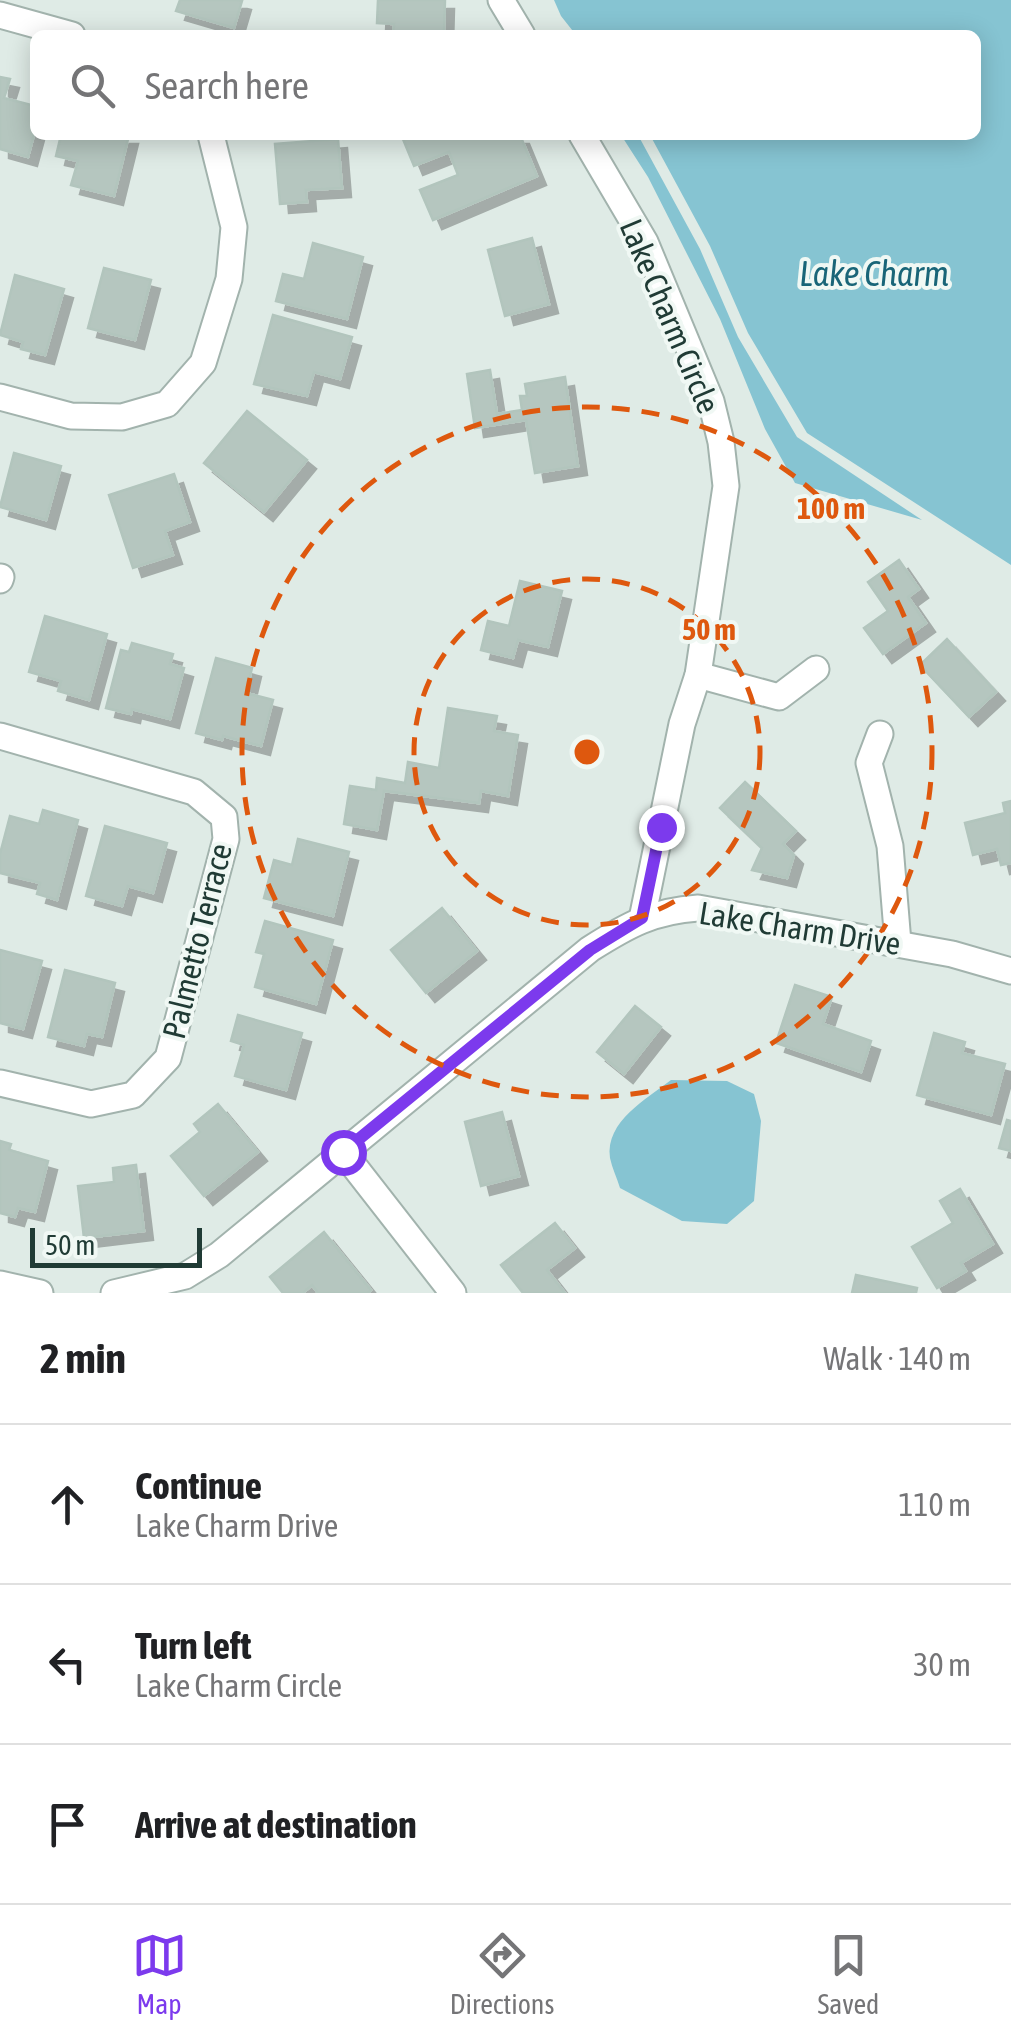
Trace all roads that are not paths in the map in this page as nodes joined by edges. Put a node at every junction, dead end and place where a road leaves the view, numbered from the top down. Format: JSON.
{"nodes":[{"id":1,"x":501,"y":0,"type":"edge"},
{"id":2,"x":0,"y":15,"type":"edge"},
{"id":3,"x":54,"y":30,"type":"edge"},
{"id":4,"x":519,"y":30,"type":"edge"},
{"id":5,"x":212,"y":140,"type":"edge"},
{"id":6,"x":585,"y":140,"type":"edge"},
{"id":7,"x":0,"y":397,"type":"edge"},
{"id":8,"x":816,"y":669,"type":"dead end"},
{"id":9,"x":698,"y":675,"type":"junction"},
{"id":10,"x":880,"y":734,"type":"dead end"},
{"id":11,"x":0,"y":736,"type":"edge"},
{"id":12,"x":642,"y":918,"type":"junction"},
{"id":13,"x":898,"y":943,"type":"junction"},
{"id":14,"x":1011,"y":972,"type":"edge"},
{"id":15,"x":0,"y":1084,"type":"edge"},
{"id":16,"x":343,"y":1152,"type":"junction"},
{"id":17,"x":0,"y":1284,"type":"edge"},
{"id":18,"x":40,"y":1293,"type":"edge"},
{"id":19,"x":114,"y":1293,"type":"edge"},
{"id":20,"x":453,"y":1293,"type":"edge"}],
"edges":[{"from":1,"to":4,"type":"street"},
{"from":2,"to":3,"type":"street"},
{"from":5,"to":7,"type":"street"},
{"from":6,"to":9,"type":"street","name":"Lake Charm Circle"},
{"from":8,"to":9,"type":"street"},
{"from":9,"to":12,"type":"street","name":"Lake Charm Circle"},
{"from":10,"to":13,"type":"street"},
{"from":11,"to":15,"type":"street","name":"Palmetto Terrace"},
{"from":12,"to":13,"type":"street","name":"Lake Charm Drive"},
{"from":12,"to":16,"type":"street","name":"Lake Charm Drive"},
{"from":13,"to":14,"type":"street","name":"Lake Charm Drive"},
{"from":16,"to":19,"type":"street","name":"Lake Charm Drive"},
{"from":16,"to":20,"type":"street"},
{"from":17,"to":18,"type":"street"}]}
